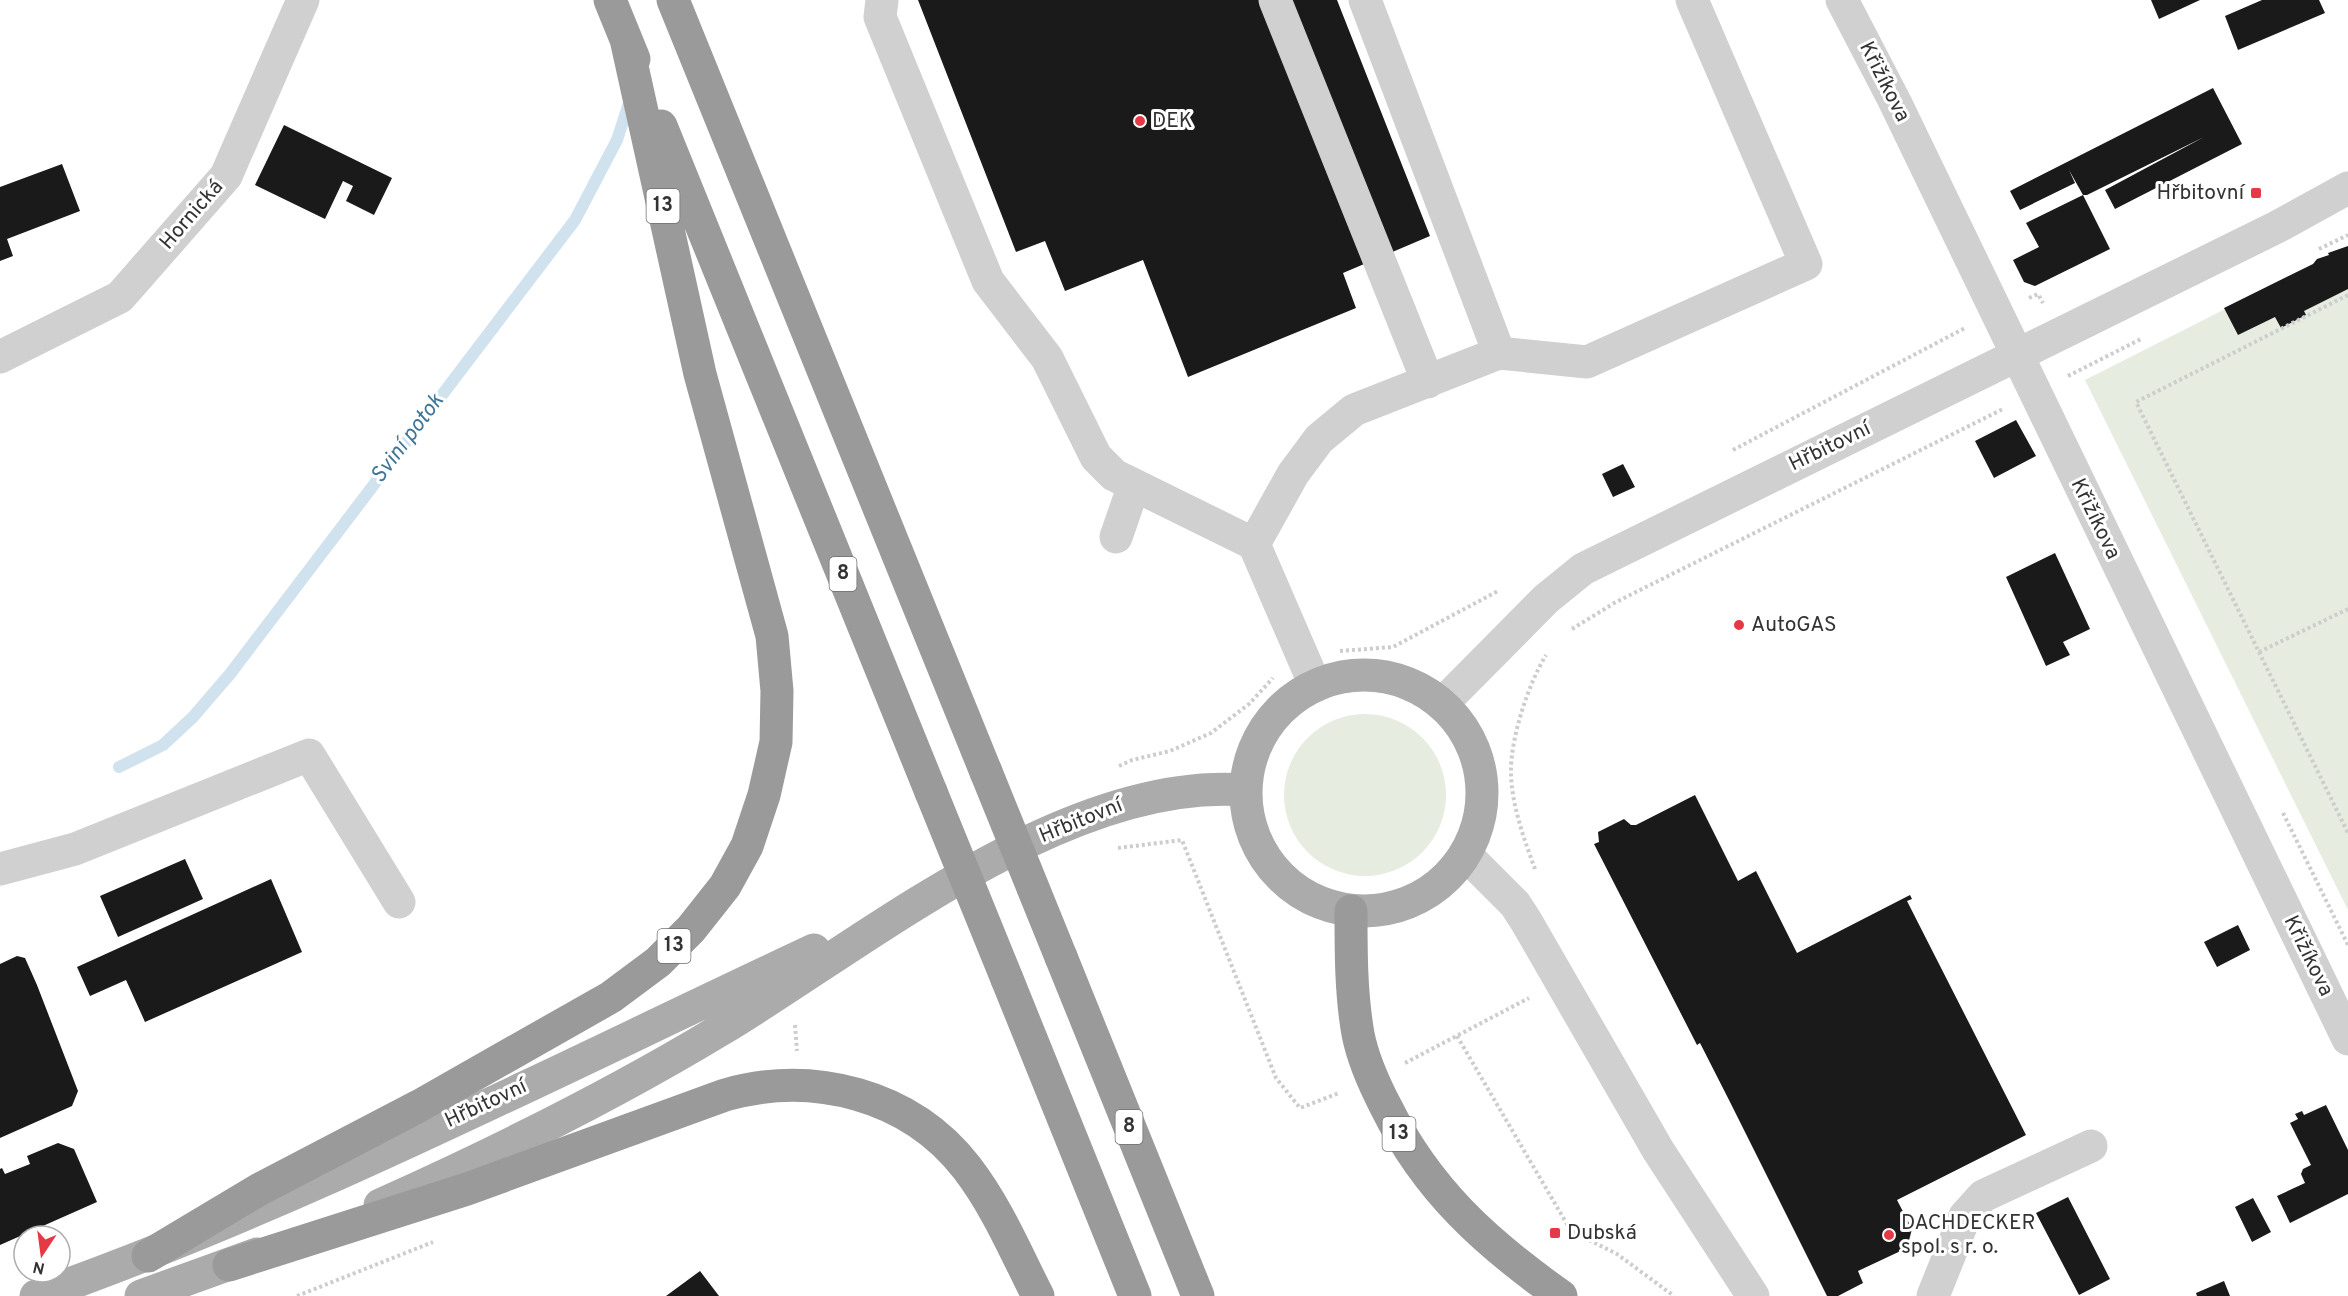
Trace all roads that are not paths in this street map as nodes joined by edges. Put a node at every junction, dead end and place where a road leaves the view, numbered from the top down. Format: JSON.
{"nodes":[{"id":1,"x":303,"y":0,"type":"edge"},
{"id":2,"x":610,"y":0,"type":"edge"},
{"id":3,"x":673,"y":0,"type":"edge"},
{"id":4,"x":882,"y":0,"type":"edge"},
{"id":5,"x":1275,"y":0,"type":"edge"},
{"id":6,"x":1365,"y":0,"type":"edge"},
{"id":7,"x":1692,"y":0,"type":"edge"},
{"id":8,"x":1842,"y":0,"type":"edge"},
{"id":9,"x":626,"y":39,"type":"junction"},
{"id":10,"x":2348,"y":188,"type":"edge"},
{"id":11,"x":1499,"y":353,"type":"junction"},
{"id":12,"x":2015,"y":355,"type":"junction"},
{"id":13,"x":0,"y":357,"type":"edge"},
{"id":14,"x":1428,"y":382,"type":"junction"},
{"id":15,"x":1124,"y":480,"type":"junction"},
{"id":16,"x":1116,"y":537,"type":"dead end"},
{"id":17,"x":1254,"y":544,"type":"junction"},
{"id":18,"x":1309,"y":673,"type":"junction"},
{"id":19,"x":1442,"y":704,"type":"junction"},
{"id":20,"x":1245,"y":790,"type":"junction"},
{"id":21,"x":1466,"y":855,"type":"junction"},
{"id":22,"x":0,"y":868,"type":"edge"},
{"id":23,"x":930,"y":896,"type":"junction"},
{"id":24,"x":399,"y":902,"type":"dead end"},
{"id":25,"x":1351,"y":911,"type":"junction"},
{"id":26,"x":2348,"y":1039,"type":"edge"},
{"id":27,"x":2091,"y":1146,"type":"dead end"},
{"id":28,"x":148,"y":1256,"type":"junction"},
{"id":29,"x":229,"y":1265,"type":"junction"},
{"id":30,"x":36,"y":1296,"type":"edge"},
{"id":31,"x":141,"y":1296,"type":"edge"},
{"id":32,"x":1038,"y":1296,"type":"edge"},
{"id":33,"x":1135,"y":1296,"type":"edge"},
{"id":34,"x":1198,"y":1296,"type":"edge"},
{"id":35,"x":1561,"y":1296,"type":"edge"},
{"id":36,"x":1753,"y":1296,"type":"edge"},
{"id":37,"x":1933,"y":1296,"type":"edge"}],
"edges":[{"from":1,"to":13,"type":"street","name":"Hornická"},
{"from":2,"to":9,"type":"highway","number":"8"},
{"from":3,"to":34,"type":"highway","number":"8","bridge":true},
{"from":4,"to":15,"type":"street"},
{"from":5,"to":14,"type":"street"},
{"from":6,"to":11,"type":"street"},
{"from":7,"to":11,"type":"street"},
{"from":8,"to":12,"type":"street","name":"Křižíkova"},
{"from":9,"to":28,"type":"highway","number":"13"},
{"from":9,"to":33,"type":"highway","number":"8","bridge":true},
{"from":10,"to":12,"type":"street","name":"Hřbitovní"},
{"from":11,"to":14,"type":"street"},
{"from":12,"to":19,"type":"street","name":"Hřbitovní"},
{"from":12,"to":26,"type":"street","name":"Křižíkova"},
{"from":14,"to":17,"type":"street"},
{"from":15,"to":16,"type":"street"},
{"from":15,"to":17,"type":"street"},
{"from":17,"to":18,"type":"street"},
{"from":18,"to":19,"type":"main road"},
{"from":18,"to":20,"type":"main road"},
{"from":19,"to":21,"type":"main road"},
{"from":20,"to":23,"type":"main road","name":"Hřbitovní","number":"13"},
{"from":20,"to":25,"type":"main road"},
{"from":21,"to":25,"type":"main road"},
{"from":21,"to":36,"type":"street"},
{"from":22,"to":24,"type":"street"},
{"from":23,"to":28,"type":"main road","name":"Hřbitovní","number":"13"},
{"from":23,"to":29,"type":"main road","name":"Hřbitovní","number":"13"},
{"from":25,"to":35,"type":"highway","number":"13"},
{"from":27,"to":37,"type":"street"},
{"from":28,"to":30,"type":"main road","name":"Hřbitovní","number":"13"},
{"from":29,"to":31,"type":"main road","name":"Hřbitovní","number":"13"},
{"from":29,"to":32,"type":"highway"}]}
